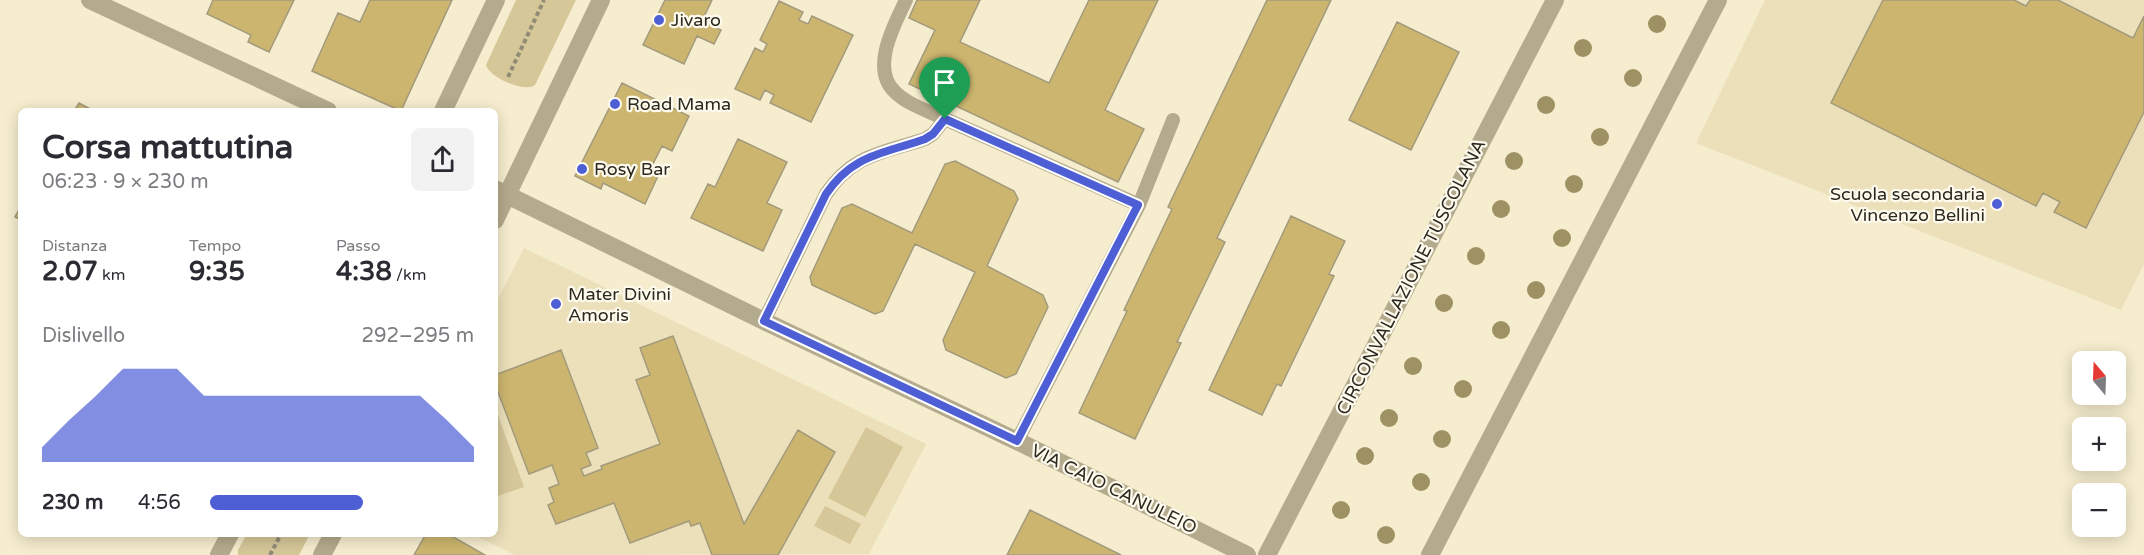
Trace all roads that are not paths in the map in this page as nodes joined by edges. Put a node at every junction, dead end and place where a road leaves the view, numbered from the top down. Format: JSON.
{"nodes":[{"id":1,"x":90,"y":0,"type":"edge"},
{"id":2,"x":496,"y":0,"type":"edge"},
{"id":3,"x":601,"y":0,"type":"edge"},
{"id":4,"x":906,"y":0,"type":"edge"},
{"id":5,"x":1555,"y":0,"type":"edge"},
{"id":6,"x":1718,"y":0,"type":"edge"},
{"id":7,"x":322,"y":108,"type":"edge"},
{"id":8,"x":444,"y":108,"type":"edge"},
{"id":9,"x":945,"y":119,"type":"junction"},
{"id":10,"x":1173,"y":120,"type":"dead end"},
{"id":11,"x":501,"y":191,"type":"edge"},
{"id":12,"x":1138,"y":205,"type":"junction"},
{"id":13,"x":764,"y":321,"type":"junction"},
{"id":14,"x":1017,"y":441,"type":"junction"},
{"id":15,"x":228,"y":537,"type":"edge"},
{"id":16,"x":331,"y":537,"type":"edge"},
{"id":17,"x":219,"y":555,"type":"edge"},
{"id":18,"x":322,"y":555,"type":"edge"},
{"id":19,"x":1247,"y":555,"type":"edge"},
{"id":20,"x":1267,"y":555,"type":"edge"},
{"id":21,"x":1430,"y":555,"type":"edge"}],
"edges":[{"from":1,"to":7,"type":"street"},
{"from":2,"to":8,"type":"street"},
{"from":3,"to":11,"type":"street"},
{"from":4,"to":9,"type":"lane"},
{"from":5,"to":20,"type":"street","name":"CIRCONVALLAZIONE TUSCOLANA"},
{"from":6,"to":21,"type":"street"},
{"from":9,"to":12,"type":"lane"},
{"from":9,"to":13,"type":"lane"},
{"from":10,"to":12,"type":"lane"},
{"from":11,"to":13,"type":"street","name":"VIA CAIO CANULEIO"},
{"from":12,"to":14,"type":"lane"},
{"from":13,"to":14,"type":"street","name":"VIA CAIO CANULEIO"},
{"from":14,"to":19,"type":"street","name":"VIA CAIO CANULEIO"},
{"from":15,"to":17,"type":"street"},
{"from":16,"to":18,"type":"street"}]}
